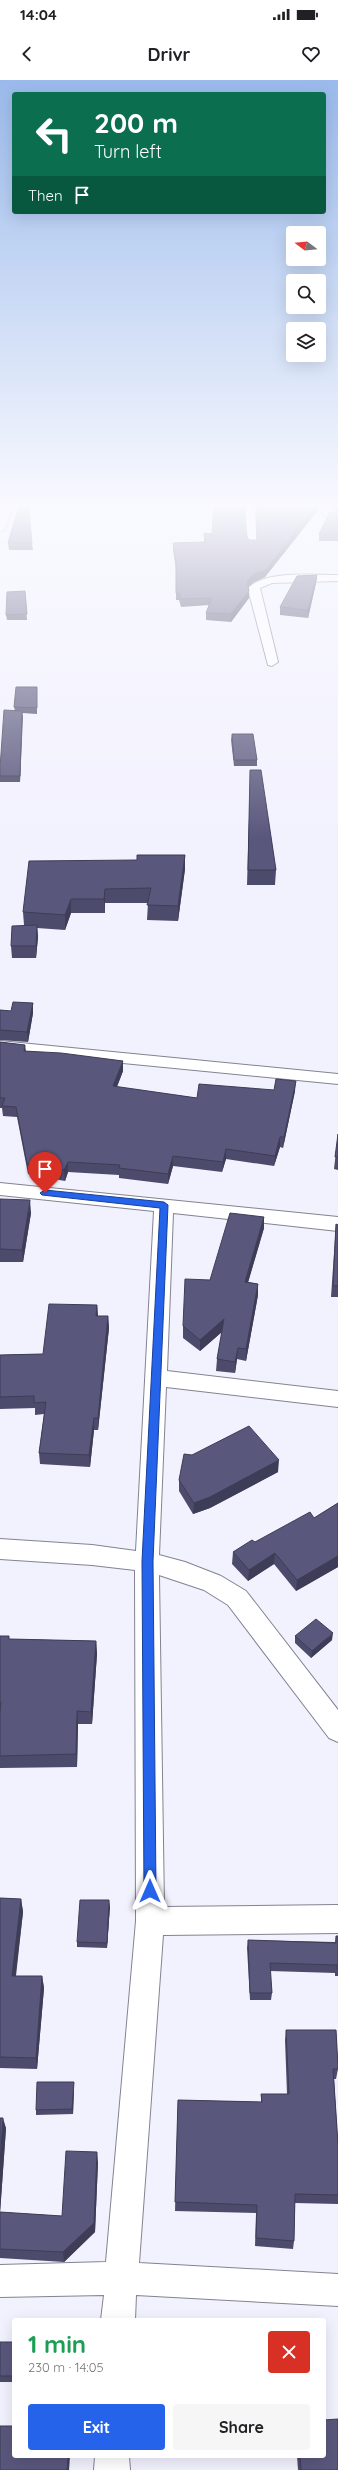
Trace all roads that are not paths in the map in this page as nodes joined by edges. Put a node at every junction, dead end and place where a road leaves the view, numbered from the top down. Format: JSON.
{"nodes":[{"id":1,"x":260,"y":615,"type":"edge"},
{"id":2,"x":272,"y":662,"type":"dead end"},
{"id":3,"x":0,"y":1046,"type":"edge"},
{"id":4,"x":338,"y":1080,"type":"edge"},
{"id":5,"x":0,"y":1189,"type":"edge"},
{"id":6,"x":164,"y":1205,"type":"junction"},
{"id":7,"x":338,"y":1224,"type":"edge"},
{"id":8,"x":155,"y":1378,"type":"junction"},
{"id":9,"x":338,"y":1398,"type":"edge"},
{"id":10,"x":0,"y":1549,"type":"edge"},
{"id":11,"x":147,"y":1561,"type":"junction"},
{"id":12,"x":338,"y":1730,"type":"edge"},
{"id":13,"x":338,"y":1919,"type":"edge"},
{"id":14,"x":150,"y":1921,"type":"junction"},
{"id":15,"x":120,"y":2278,"type":"junction"},
{"id":16,"x":0,"y":2281,"type":"edge"},
{"id":17,"x":338,"y":2290,"type":"edge"},
{"id":18,"x":118,"y":2318,"type":"edge"},
{"id":19,"x":112,"y":2458,"type":"edge"},
{"id":20,"x":112,"y":2470,"type":"edge"}],
"edges":[{"from":1,"to":2,"type":"street"},
{"from":3,"to":4,"type":"street"},
{"from":5,"to":6,"type":"street"},
{"from":6,"to":7,"type":"street"},
{"from":6,"to":8,"type":"street"},
{"from":8,"to":9,"type":"street"},
{"from":8,"to":11,"type":"street"},
{"from":10,"to":11,"type":"street"},
{"from":11,"to":12,"type":"street"},
{"from":11,"to":14,"type":"street"},
{"from":13,"to":14,"type":"street"},
{"from":14,"to":15,"type":"street"},
{"from":15,"to":16,"type":"street"},
{"from":15,"to":17,"type":"street"},
{"from":15,"to":18,"type":"street"},
{"from":19,"to":20,"type":"street"}]}
